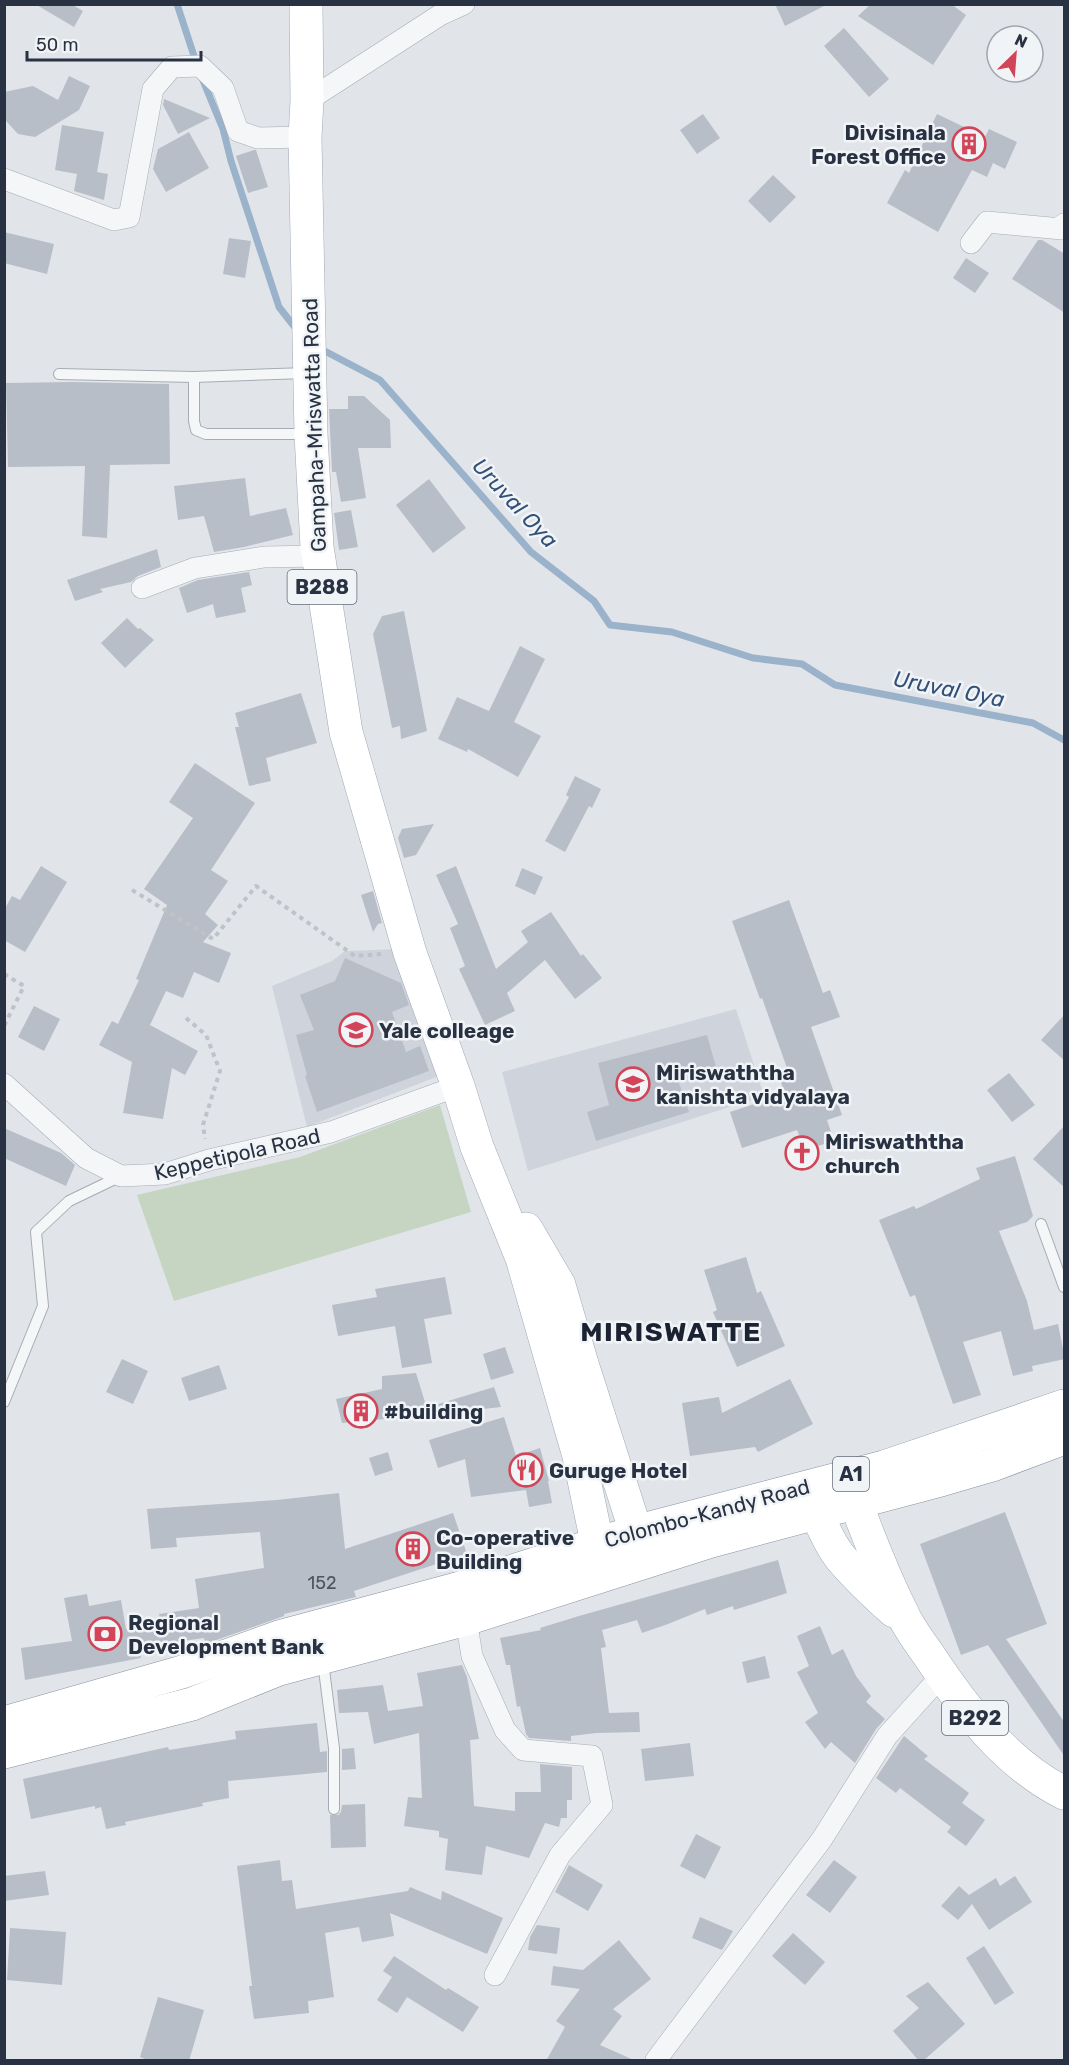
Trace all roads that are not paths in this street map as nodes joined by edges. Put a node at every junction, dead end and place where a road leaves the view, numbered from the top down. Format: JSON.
{"nodes":[{"id":1,"x":306,"y":4,"type":"edge"},
{"id":2,"x":464,"y":4,"type":"edge"},
{"id":3,"x":307,"y":101,"type":"junction"},
{"id":4,"x":305,"y":137,"type":"junction"},
{"id":5,"x":4,"y":179,"type":"edge"},
{"id":6,"x":1065,"y":224,"type":"edge"},
{"id":7,"x":971,"y":243,"type":"dead end"},
{"id":8,"x":309,"y":373,"type":"junction"},
{"id":9,"x":59,"y":374,"type":"dead end"},
{"id":10,"x":194,"y":377,"type":"junction"},
{"id":11,"x":311,"y":434,"type":"junction"},
{"id":12,"x":318,"y":556,"type":"junction"},
{"id":13,"x":142,"y":588,"type":"dead end"},
{"id":14,"x":4,"y":1084,"type":"edge"},
{"id":15,"x":458,"y":1086,"type":"junction"},
{"id":16,"x":477,"y":1148,"type":"junction"},
{"id":17,"x":121,"y":1176,"type":"junction"},
{"id":18,"x":1041,"y":1224,"type":"dead end"},
{"id":19,"x":1065,"y":1287,"type":"edge"},
{"id":20,"x":4,"y":1402,"type":"edge"},
{"id":21,"x":1065,"y":1406,"type":"edge"},
{"id":22,"x":1065,"y":1438,"type":"edge"},
{"id":23,"x":851,"y":1489,"type":"junction"},
{"id":24,"x":812,"y":1499,"type":"junction"},
{"id":25,"x":640,"y":1546,"type":"junction"},
{"id":26,"x":600,"y":1559,"type":"junction"},
{"id":27,"x":466,"y":1619,"type":"junction"},
{"id":28,"x":907,"y":1622,"type":"junction"},
{"id":29,"x":323,"y":1658,"type":"junction"},
{"id":30,"x":182,"y":1672,"type":"junction"},
{"id":31,"x":942,"y":1675,"type":"junction"},
{"id":32,"x":192,"y":1704,"type":"junction"},
{"id":33,"x":4,"y":1724,"type":"edge"},
{"id":34,"x":4,"y":1752,"type":"edge"},
{"id":35,"x":1065,"y":1793,"type":"edge"},
{"id":36,"x":333,"y":1809,"type":"dead end"},
{"id":37,"x":495,"y":1975,"type":"dead end"},
{"id":38,"x":656,"y":2061,"type":"edge"}],
"edges":[{"from":1,"to":3,"type":"main road","name":"Gampaha-Mriswatta Road","number":"B288"},
{"from":2,"to":3,"type":"street"},
{"from":3,"to":4,"type":"main road","name":"Gampaha-Mriswatta Road","number":"B288"},
{"from":4,"to":5,"type":"street"},
{"from":4,"to":8,"type":"main road","name":"Gampaha-Mriswatta Road","number":"B288"},
{"from":6,"to":7,"type":"street"},
{"from":8,"to":10,"type":"lane"},
{"from":8,"to":11,"type":"main road","name":"Gampaha-Mriswatta Road","number":"B288"},
{"from":9,"to":10,"type":"lane"},
{"from":10,"to":11,"type":"lane"},
{"from":11,"to":12,"type":"main road","name":"Gampaha-Mriswatta Road","number":"B288"},
{"from":12,"to":13,"type":"street"},
{"from":12,"to":15,"type":"main road","name":"Gampaha-Mriswatta Road","number":"B288"},
{"from":14,"to":17,"type":"street","name":"Keppetipola Road"},
{"from":15,"to":16,"type":"main road","name":"Gampaha-Mriswatta Road","number":"B288"},
{"from":15,"to":17,"type":"street","name":"Keppetipola Road"},
{"from":16,"to":25,"type":"main road","name":"Gampaha-Mriswatta Road","number":"B288"},
{"from":16,"to":26,"type":"main road","name":"Gampaha-Mriswatta Road","number":"B288"},
{"from":17,"to":20,"type":"lane"},
{"from":18,"to":19,"type":"lane"},
{"from":21,"to":23,"type":"main road","name":"Colombo-Kandy Road","number":"A1"},
{"from":22,"to":23,"type":"main road","name":"Colombo-Kandy Road","number":"A1"},
{"from":23,"to":24,"type":"main road","name":"Colombo-Kandy Road","number":"A1"},
{"from":23,"to":28,"type":"main road","number":"B292"},
{"from":24,"to":25,"type":"main road","name":"Colombo-Kandy Road","number":"A1"},
{"from":24,"to":28,"type":"main road","number":"B292"},
{"from":25,"to":26,"type":"main road","name":"Colombo-Kandy Road","number":"A1"},
{"from":26,"to":27,"type":"main road","name":"Colombo-Kandy Road","number":"A1"},
{"from":26,"to":30,"type":"main road","name":"Colombo-Kandy Road","number":"A1"},
{"from":27,"to":29,"type":"main road","name":"Colombo-Kandy Road","number":"A1"},
{"from":27,"to":37,"type":"street"},
{"from":28,"to":31,"type":"main road","number":"B292"},
{"from":29,"to":32,"type":"main road","name":"Colombo-Kandy Road","number":"A1"},
{"from":29,"to":36,"type":"lane"},
{"from":30,"to":32,"type":"main road"},
{"from":30,"to":33,"type":"main road","name":"Colombo-Kandy Road","number":"A1"},
{"from":31,"to":35,"type":"main road","number":"B292"},
{"from":31,"to":38,"type":"street"},
{"from":32,"to":34,"type":"main road","name":"Colombo-Kandy Road","number":"A1"}]}
